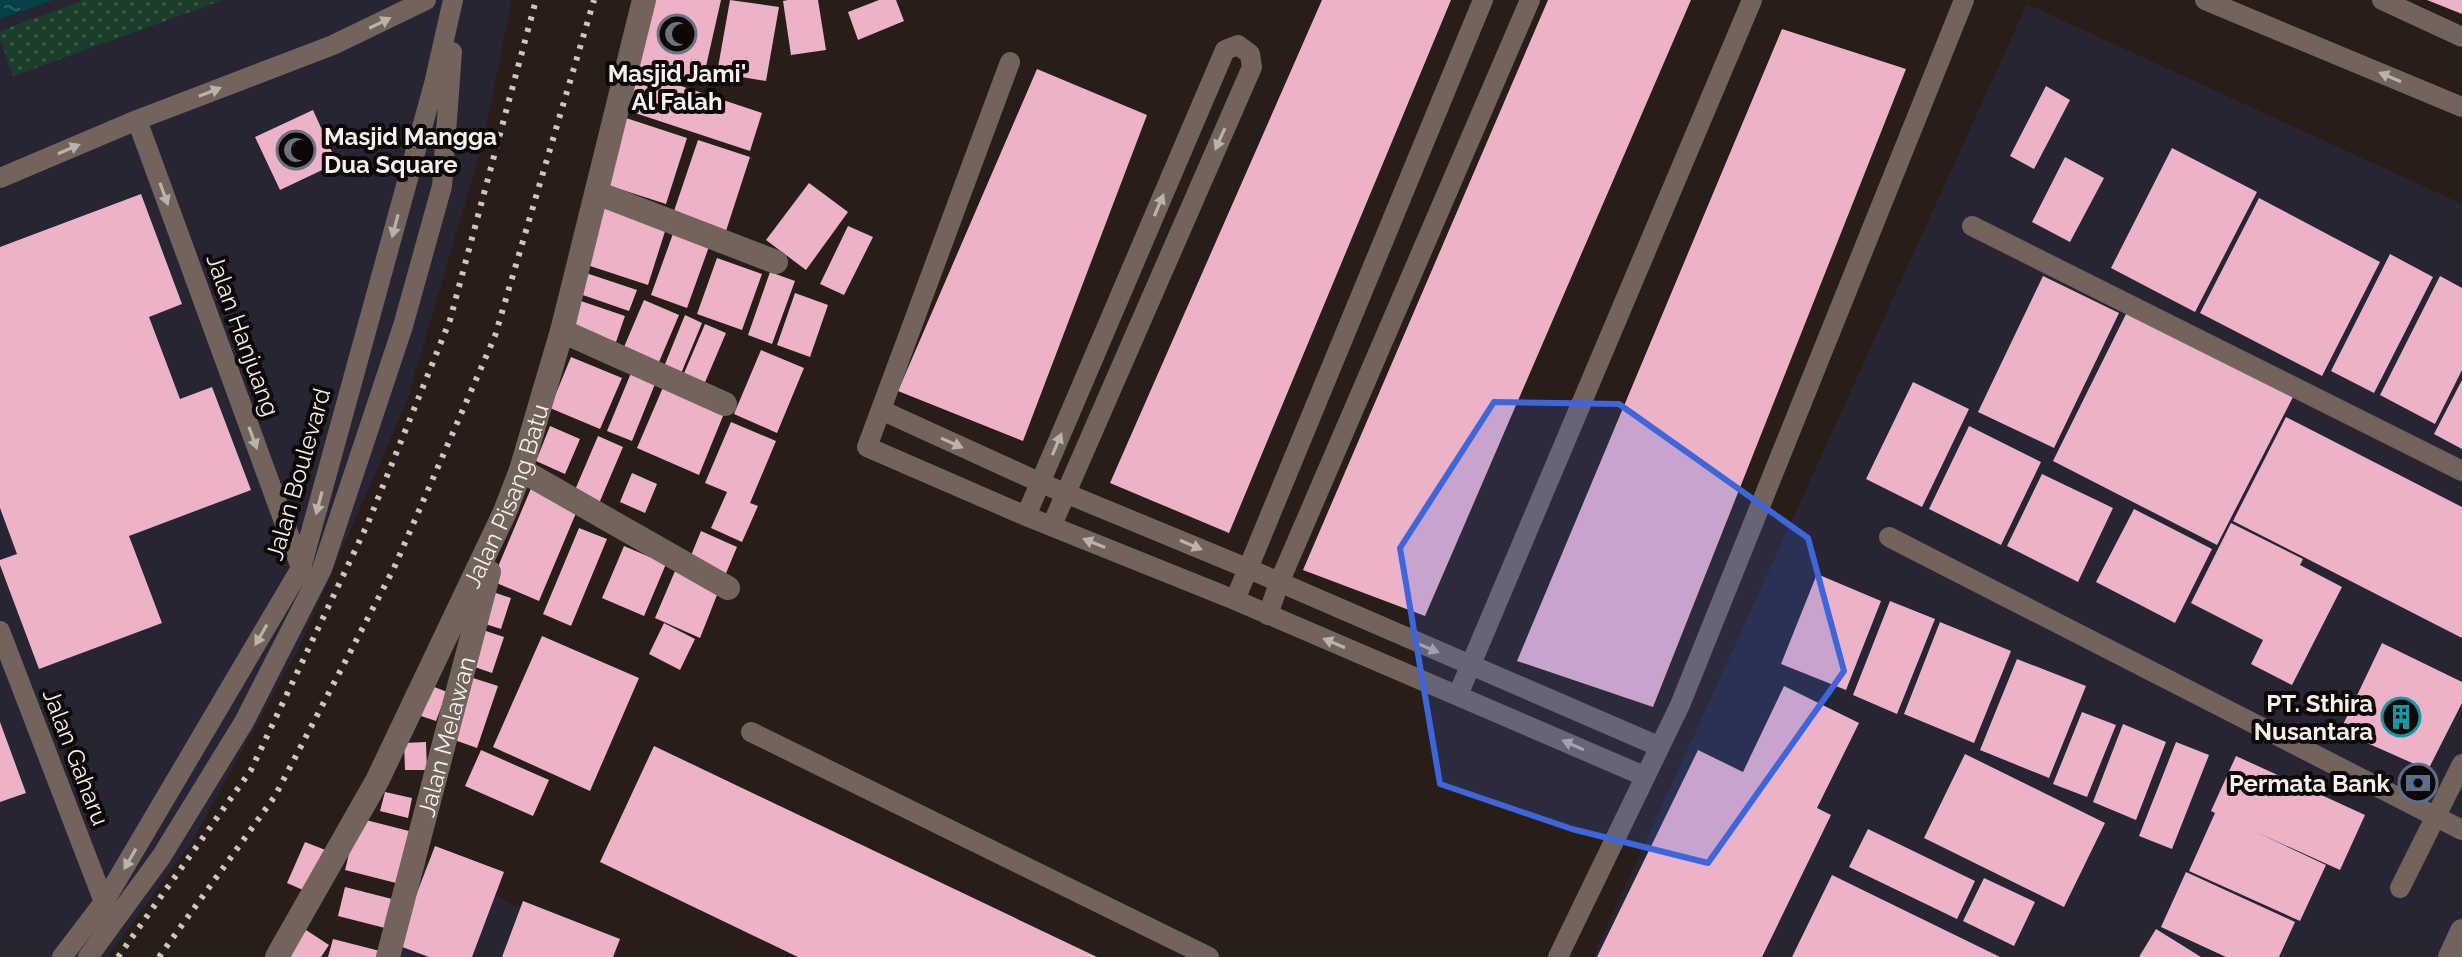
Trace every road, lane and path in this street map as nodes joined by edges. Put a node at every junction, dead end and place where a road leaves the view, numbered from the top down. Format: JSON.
{"nodes":[{"id":1,"x":426,"y":0,"type":"edge"},
{"id":2,"x":454,"y":0,"type":"edge"},
{"id":3,"x":644,"y":0,"type":"edge"},
{"id":4,"x":1483,"y":0,"type":"edge"},
{"id":5,"x":1530,"y":0,"type":"edge"},
{"id":6,"x":1752,"y":0,"type":"edge"},
{"id":7,"x":1964,"y":0,"type":"edge"},
{"id":8,"x":2382,"y":0,"type":"edge"},
{"id":9,"x":2209,"y":1,"type":"edge"},
{"id":10,"x":2462,"y":37,"type":"edge"},
{"id":11,"x":1010,"y":62,"type":"dead end"},
{"id":12,"x":2462,"y":107,"type":"edge"},
{"id":13,"x":137,"y":120,"type":"junction"},
{"id":14,"x":0,"y":178,"type":"edge"},
{"id":15,"x":597,"y":193,"type":"junction"},
{"id":16,"x":1972,"y":226,"type":"dead end"},
{"id":17,"x":776,"y":262,"type":"dead end"},
{"id":18,"x":562,"y":331,"type":"junction"},
{"id":19,"x":725,"y":404,"type":"dead end"},
{"id":20,"x":881,"y":410,"type":"junction"},
{"id":21,"x":521,"y":470,"type":"junction"},
{"id":22,"x":2462,"y":471,"type":"edge"},
{"id":23,"x":1041,"y":483,"type":"junction"},
{"id":24,"x":1065,"y":492,"type":"junction"},
{"id":25,"x":504,"y":514,"type":"junction"},
{"id":26,"x":1026,"y":516,"type":"junction"},
{"id":27,"x":1052,"y":525,"type":"junction"},
{"id":28,"x":1889,"y":537,"type":"dead end"},
{"id":29,"x":301,"y":568,"type":"junction"},
{"id":30,"x":1249,"y":569,"type":"junction"},
{"id":31,"x":1279,"y":583,"type":"junction"},
{"id":32,"x":728,"y":588,"type":"dead end"},
{"id":33,"x":1235,"y":600,"type":"junction"},
{"id":34,"x":1268,"y":615,"type":"junction"},
{"id":35,"x":0,"y":631,"type":"edge"},
{"id":36,"x":1471,"y":666,"type":"junction"},
{"id":37,"x":1458,"y":695,"type":"junction"},
{"id":38,"x":751,"y":732,"type":"dead end"},
{"id":39,"x":1658,"y":746,"type":"junction"},
{"id":40,"x":2462,"y":764,"type":"edge"},
{"id":41,"x":1644,"y":776,"type":"junction"},
{"id":42,"x":2437,"y":817,"type":"junction"},
{"id":43,"x":2462,"y":830,"type":"edge"},
{"id":44,"x":2400,"y":888,"type":"dead end"},
{"id":45,"x":104,"y":902,"type":"junction"},
{"id":46,"x":2462,"y":931,"type":"edge"},
{"id":47,"x":62,"y":957,"type":"edge"},
{"id":48,"x":88,"y":957,"type":"edge"},
{"id":49,"x":277,"y":957,"type":"edge"},
{"id":50,"x":388,"y":957,"type":"edge"},
{"id":51,"x":1209,"y":957,"type":"edge"},
{"id":52,"x":1558,"y":957,"type":"edge"},
{"id":53,"x":2450,"y":957,"type":"edge"}],
"edges":[{"from":13,"to":1,"type":"lane","one_way":true},
{"from":2,"to":29,"type":"lane","name":"Jalan Boulevard","one_way":true},
{"from":2,"to":48,"type":"lane"},
{"from":3,"to":15,"type":"street","name":"Jalan Pisang Batu"},
{"from":4,"to":30,"type":"lane"},
{"from":5,"to":31,"type":"lane"},
{"from":6,"to":36,"type":"lane"},
{"from":7,"to":39,"type":"lane"},
{"from":8,"to":10,"type":"lane"},
{"from":12,"to":9,"type":"lane","one_way":true},
{"from":11,"to":20,"type":"lane"},
{"from":14,"to":13,"type":"lane","one_way":true},
{"from":13,"to":29,"type":"lane","name":"Jalan Hanjuang","one_way":true},
{"from":15,"to":17,"type":"street"},
{"from":15,"to":18,"type":"street","name":"Jalan Pisang Batu"},
{"from":16,"to":22,"type":"lane"},
{"from":18,"to":19,"type":"street"},
{"from":18,"to":21,"type":"street","name":"Jalan Pisang Batu"},
{"from":20,"to":23,"type":"lane","one_way":true},
{"from":20,"to":26,"type":"lane"},
{"from":21,"to":25,"type":"street","name":"Jalan Pisang Batu"},
{"from":21,"to":32,"type":"street"},
{"from":23,"to":24,"type":"lane"},
{"from":23,"to":24,"type":"lane","one_way":true},
{"from":23,"to":26,"type":"lane"},
{"from":24,"to":27,"type":"lane"},
{"from":24,"to":30,"type":"lane","one_way":true},
{"from":25,"to":49,"type":"street","name":"Jalan Pisang Batu"},
{"from":25,"to":50,"type":"street","name":"Jalan Melawan"},
{"from":26,"to":27,"type":"lane"},
{"from":33,"to":27,"type":"lane","one_way":true},
{"from":28,"to":42,"type":"lane"},
{"from":29,"to":45,"type":"lane","name":"Jalan Boulevard","one_way":true},
{"from":30,"to":31,"type":"lane"},
{"from":30,"to":33,"type":"lane"},
{"from":31,"to":34,"type":"lane"},
{"from":31,"to":36,"type":"lane","one_way":true},
{"from":33,"to":34,"type":"lane"},
{"from":37,"to":34,"type":"lane","one_way":true},
{"from":35,"to":45,"type":"lane","name":"Jalan Gaharu"},
{"from":36,"to":37,"type":"lane"},
{"from":36,"to":39,"type":"lane"},
{"from":41,"to":37,"type":"lane","one_way":true},
{"from":38,"to":51,"type":"lane"},
{"from":39,"to":41,"type":"lane"},
{"from":40,"to":42,"type":"lane"},
{"from":41,"to":52,"type":"lane"},
{"from":42,"to":43,"type":"lane"},
{"from":42,"to":44,"type":"lane"},
{"from":45,"to":47,"type":"lane","name":"Jalan Boulevard"},
{"from":46,"to":53,"type":"street"}]}
